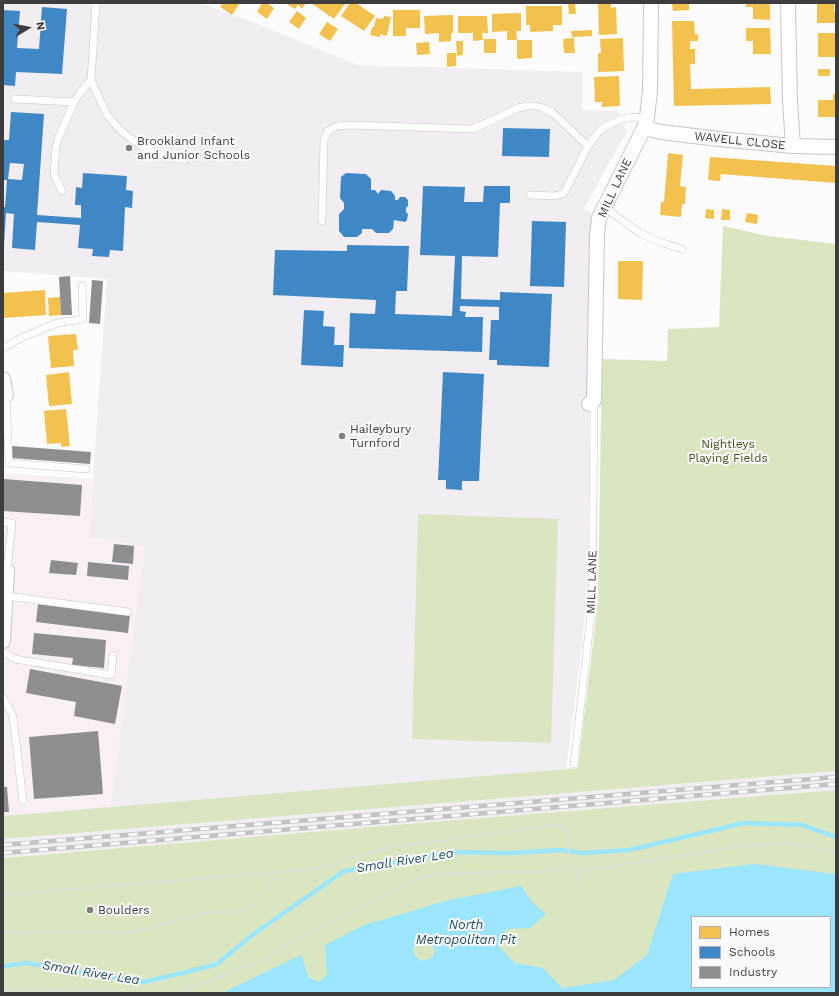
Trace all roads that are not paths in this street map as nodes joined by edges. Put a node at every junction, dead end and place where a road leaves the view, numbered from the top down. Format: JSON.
{"nodes":[{"id":1,"x":96,"y":3,"type":"edge"},
{"id":2,"x":651,"y":3,"type":"edge"},
{"id":3,"x":788,"y":3,"type":"edge"},
{"id":4,"x":91,"y":80,"type":"junction"},
{"id":5,"x":15,"y":98,"type":"dead end"},
{"id":6,"x":74,"y":102,"type":"junction"},
{"id":7,"x":646,"y":123,"type":"junction"},
{"id":8,"x":588,"y":146,"type":"junction"},
{"id":9,"x":793,"y":146,"type":"junction"},
{"id":10,"x":836,"y":147,"type":"edge"},
{"id":11,"x":185,"y":160,"type":"dead end"},
{"id":12,"x":62,"y":190,"type":"dead end"},
{"id":13,"x":530,"y":195,"type":"dead end"},
{"id":14,"x":604,"y":207,"type":"junction"},
{"id":15,"x":322,"y":221,"type":"dead end"},
{"id":16,"x":682,"y":249,"type":"dead end"},
{"id":17,"x":82,"y":286,"type":"dead end"},
{"id":18,"x":3,"y":348,"type":"edge"},
{"id":19,"x":3,"y":378,"type":"edge"},
{"id":20,"x":6,"y":395,"type":"joint"},
{"id":21,"x":592,"y":402,"type":"joint"},
{"id":22,"x":86,"y":469,"type":"dead end"},
{"id":23,"x":3,"y":522,"type":"edge"},
{"id":24,"x":7,"y":570,"type":"joint"},
{"id":25,"x":6,"y":596,"type":"junction"},
{"id":26,"x":128,"y":612,"type":"dead end"},
{"id":27,"x":3,"y":641,"type":"edge"},
{"id":28,"x":3,"y":652,"type":"edge"},
{"id":29,"x":113,"y":655,"type":"dead end"},
{"id":30,"x":3,"y":698,"type":"edge"},
{"id":31,"x":574,"y":764,"type":"dead end"},
{"id":32,"x":23,"y":801,"type":"dead end"}],
"edges":[{"from":1,"to":4,"type":"lane"},
{"from":2,"to":7,"type":"street","name":"MILL LANE"},
{"from":3,"to":9,"type":"street"},
{"from":4,"to":6,"type":"lane"},
{"from":4,"to":11,"type":"lane"},
{"from":5,"to":6,"type":"lane"},
{"from":6,"to":12,"type":"lane"},
{"from":7,"to":8,"type":"lane"},
{"from":7,"to":9,"type":"street","name":"WAVELL CLOSE"},
{"from":7,"to":14,"type":"street","name":"MILL LANE"},
{"from":8,"to":13,"type":"lane"},
{"from":8,"to":15,"type":"lane"},
{"from":9,"to":10,"type":"street","name":"WAVELL CLOSE"},
{"from":14,"to":16,"type":"lane"},
{"from":14,"to":21,"type":"street","name":"MILL LANE"},
{"from":17,"to":18,"type":"lane"},
{"from":19,"to":20,"type":"street"},
{"from":20,"to":22,"type":"lane"},
{"from":21,"to":31,"type":"lane","name":"MILL LANE"},
{"from":23,"to":24,"type":"lane"},
{"from":24,"to":25,"type":"street"},
{"from":25,"to":26,"type":"lane"},
{"from":25,"to":27,"type":"street"},
{"from":28,"to":29,"type":"lane"},
{"from":30,"to":32,"type":"lane"}]}
